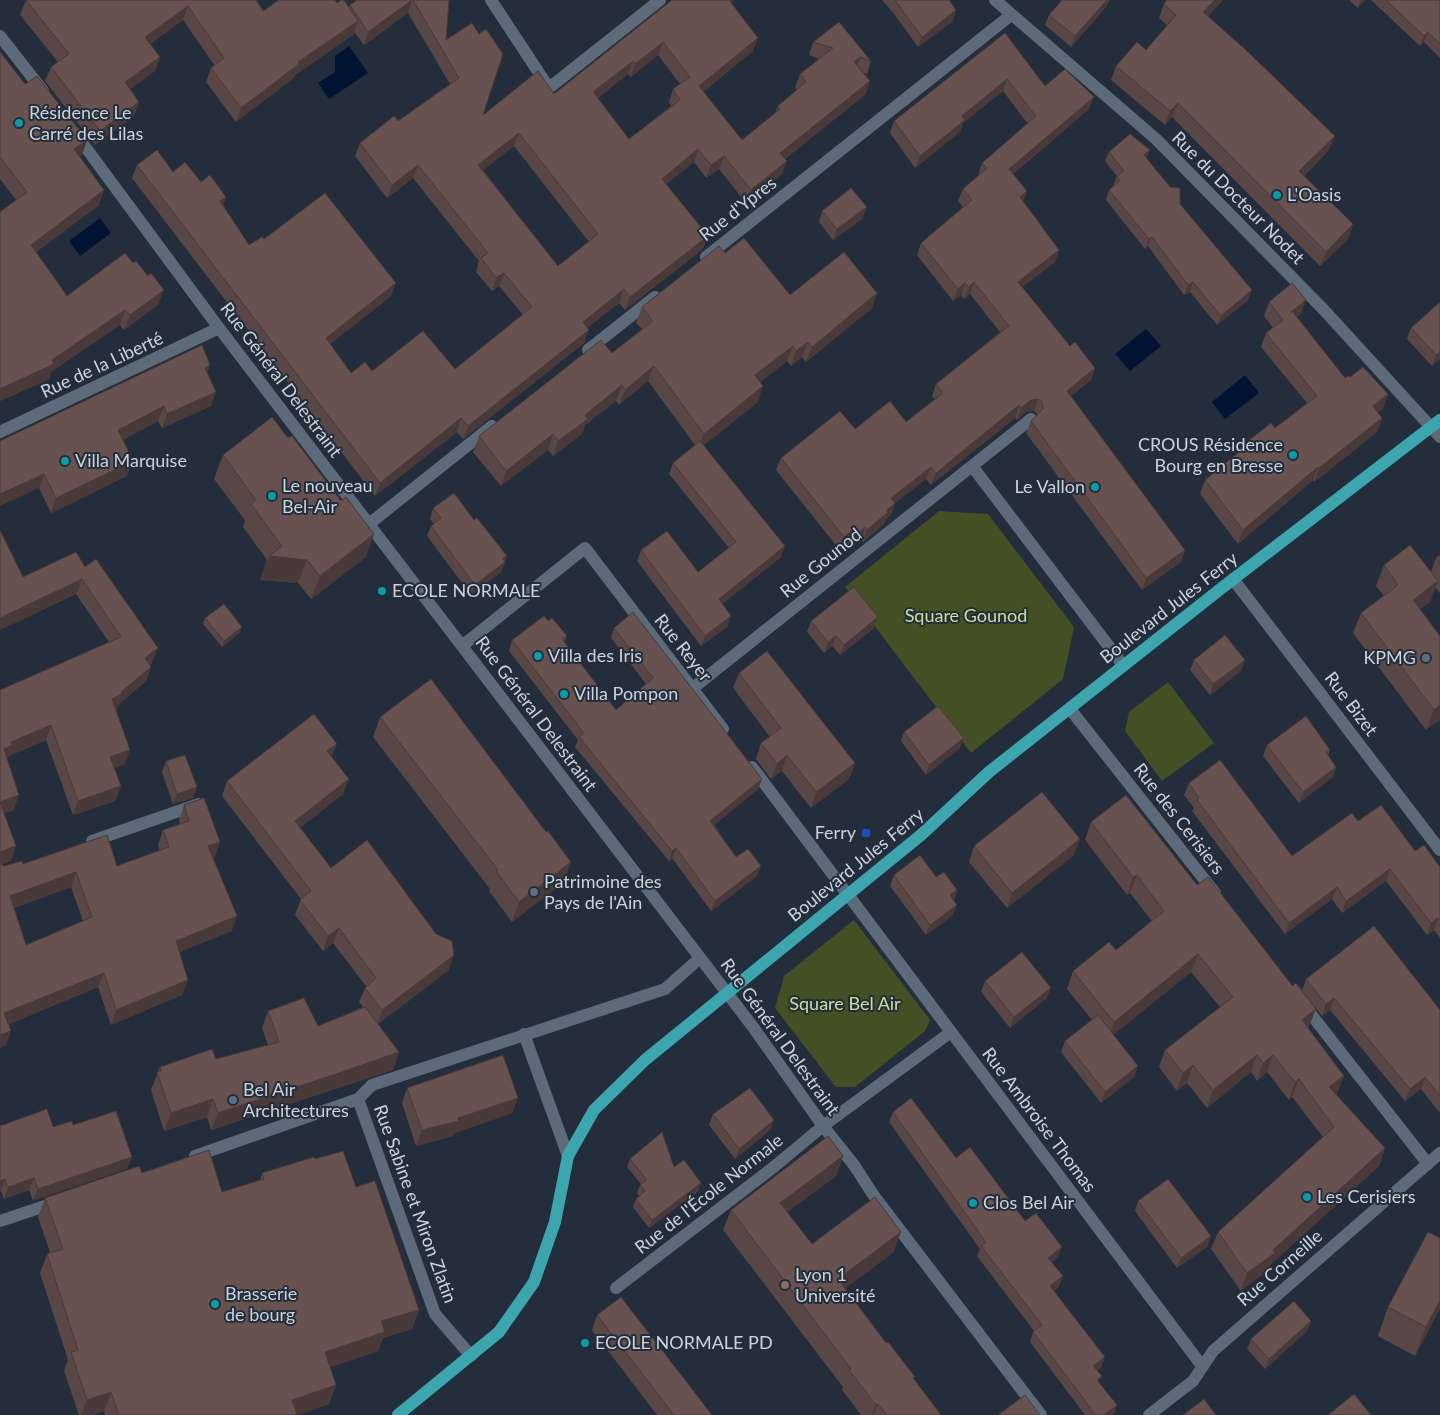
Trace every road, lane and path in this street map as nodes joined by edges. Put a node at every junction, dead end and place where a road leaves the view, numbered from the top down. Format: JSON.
{"nodes":[{"id":1,"x":490,"y":0,"type":"edge"},
{"id":2,"x":660,"y":0,"type":"edge"},
{"id":3,"x":995,"y":0,"type":"edge"},
{"id":4,"x":1011,"y":15,"type":"junction"},
{"id":5,"x":0,"y":36,"type":"edge"},
{"id":6,"x":53,"y":105,"type":"edge"},
{"id":7,"x":65,"y":120,"type":"edge"},
{"id":8,"x":698,"y":264,"type":"edge"},
{"id":9,"x":666,"y":288,"type":"edge"},
{"id":10,"x":219,"y":328,"type":"junction"},
{"id":11,"x":580,"y":356,"type":"edge"},
{"id":12,"x":502,"y":418,"type":"edge"},
{"id":13,"x":1031,"y":419,"type":"edge"},
{"id":14,"x":1436,"y":423,"type":"edge"},
{"id":15,"x":0,"y":432,"type":"edge"},
{"id":16,"x":1440,"y":437,"type":"edge"},
{"id":17,"x":972,"y":466,"type":"junction"},
{"id":18,"x":369,"y":524,"type":"junction"},
{"id":19,"x":1233,"y":579,"type":"junction"},
{"id":20,"x":462,"y":646,"type":"junction"},
{"id":21,"x":1123,"y":665,"type":"junction"},
{"id":22,"x":693,"y":688,"type":"junction"},
{"id":23,"x":1070,"y":709,"type":"junction"},
{"id":24,"x":734,"y":743,"type":"edge"},
{"id":25,"x":746,"y":759,"type":"edge"},
{"id":26,"x":202,"y":803,"type":"edge"},
{"id":27,"x":82,"y":844,"type":"edge"},
{"id":28,"x":1440,"y":850,"type":"edge"},
{"id":29,"x":849,"y":895,"type":"junction"},
{"id":30,"x":1223,"y":903,"type":"edge"},
{"id":31,"x":700,"y":958,"type":"junction"},
{"id":32,"x":726,"y":992,"type":"junction"},
{"id":33,"x":1297,"y":997,"type":"edge"},
{"id":34,"x":952,"y":1032,"type":"junction"},
{"id":35,"x":524,"y":1034,"type":"junction"},
{"id":36,"x":358,"y":1099,"type":"junction"},
{"id":37,"x":823,"y":1126,"type":"junction"},
{"id":38,"x":1440,"y":1152,"type":"edge"},
{"id":39,"x":568,"y":1156,"type":"junction"},
{"id":40,"x":183,"y":1160,"type":"edge"},
{"id":41,"x":1428,"y":1164,"type":"junction"},
{"id":42,"x":73,"y":1196,"type":"edge"},
{"id":43,"x":0,"y":1221,"type":"edge"},
{"id":44,"x":616,"y":1288,"type":"dead end"},
{"id":45,"x":471,"y":1356,"type":"junction"},
{"id":46,"x":1202,"y":1366,"type":"junction"},
{"id":47,"x":398,"y":1415,"type":"edge"},
{"id":48,"x":1041,"y":1415,"type":"edge"},
{"id":49,"x":1149,"y":1415,"type":"edge"}],
"edges":[{"from":1,"to":2,"type":"street"},
{"from":3,"to":4,"type":"street","name":"Rue du Docteur Nodet"},
{"from":4,"to":8,"type":"street","name":"Rue d'Ypres"},
{"from":4,"to":14,"type":"street","name":"Rue du Docteur Nodet"},
{"from":5,"to":6,"type":"street"},
{"from":7,"to":10,"type":"street","name":"Rue Général Delestraint"},
{"from":9,"to":11,"type":"street"},
{"from":10,"to":15,"type":"street","name":"Rue de la Liberté"},
{"from":10,"to":18,"type":"street","name":"Rue Général Delestraint"},
{"from":12,"to":18,"type":"street"},
{"from":13,"to":17,"type":"street","name":"Rue Gounod"},
{"from":14,"to":16,"type":"street","name":"Rue du Docteur Nodet"},
{"from":14,"to":19,"type":"main road","name":"Boulevard Jules Ferry"},
{"from":17,"to":21,"type":"street"},
{"from":17,"to":22,"type":"street","name":"Rue Gounod"},
{"from":18,"to":20,"type":"street","name":"Rue Général Delestraint"},
{"from":19,"to":21,"type":"main road","name":"Boulevard Jules Ferry"},
{"from":19,"to":28,"type":"street","name":"Rue Bizet"},
{"from":20,"to":22,"type":"street","name":"Rue Reyer"},
{"from":20,"to":31,"type":"street","name":"Rue Général Delestraint"},
{"from":21,"to":23,"type":"main road","name":"Boulevard Jules Ferry"},
{"from":22,"to":24,"type":"street","name":"Rue Reyer"},
{"from":23,"to":29,"type":"main road","name":"Boulevard Jules Ferry"},
{"from":23,"to":30,"type":"street","name":"Rue des Cerisiers"},
{"from":25,"to":29,"type":"street"},
{"from":26,"to":27,"type":"street"},
{"from":29,"to":32,"type":"main road","name":"Boulevard Jules Ferry"},
{"from":29,"to":34,"type":"street","name":"Rue Ambroise Thomas"},
{"from":31,"to":32,"type":"street","name":"Rue Général Delestraint"},
{"from":31,"to":35,"type":"street"},
{"from":32,"to":37,"type":"street","name":"Rue Général Delestraint"},
{"from":32,"to":39,"type":"main road","name":"Boulevard Jules Ferry"},
{"from":33,"to":41,"type":"street"},
{"from":34,"to":37,"type":"street"},
{"from":34,"to":46,"type":"street","name":"Rue Ambroise Thomas"},
{"from":35,"to":36,"type":"street"},
{"from":35,"to":39,"type":"street"},
{"from":36,"to":40,"type":"street","name":"Rue Sabine et Miron Zlatin"},
{"from":36,"to":45,"type":"street","name":"Rue Sabine et Miron Zlatin"},
{"from":37,"to":44,"type":"street","name":"Rue de l'École Normale"},
{"from":37,"to":48,"type":"street","name":"Rue Général Delestraint"},
{"from":38,"to":41,"type":"street","name":"Rue Corneille"},
{"from":39,"to":45,"type":"main road","name":"Boulevard Jules Ferry"},
{"from":41,"to":46,"type":"street","name":"Rue Corneille"},
{"from":42,"to":43,"type":"street"},
{"from":45,"to":47,"type":"main road","name":"Boulevard Jules Ferry"},
{"from":46,"to":49,"type":"street","name":"Rue Corneille"}]}
